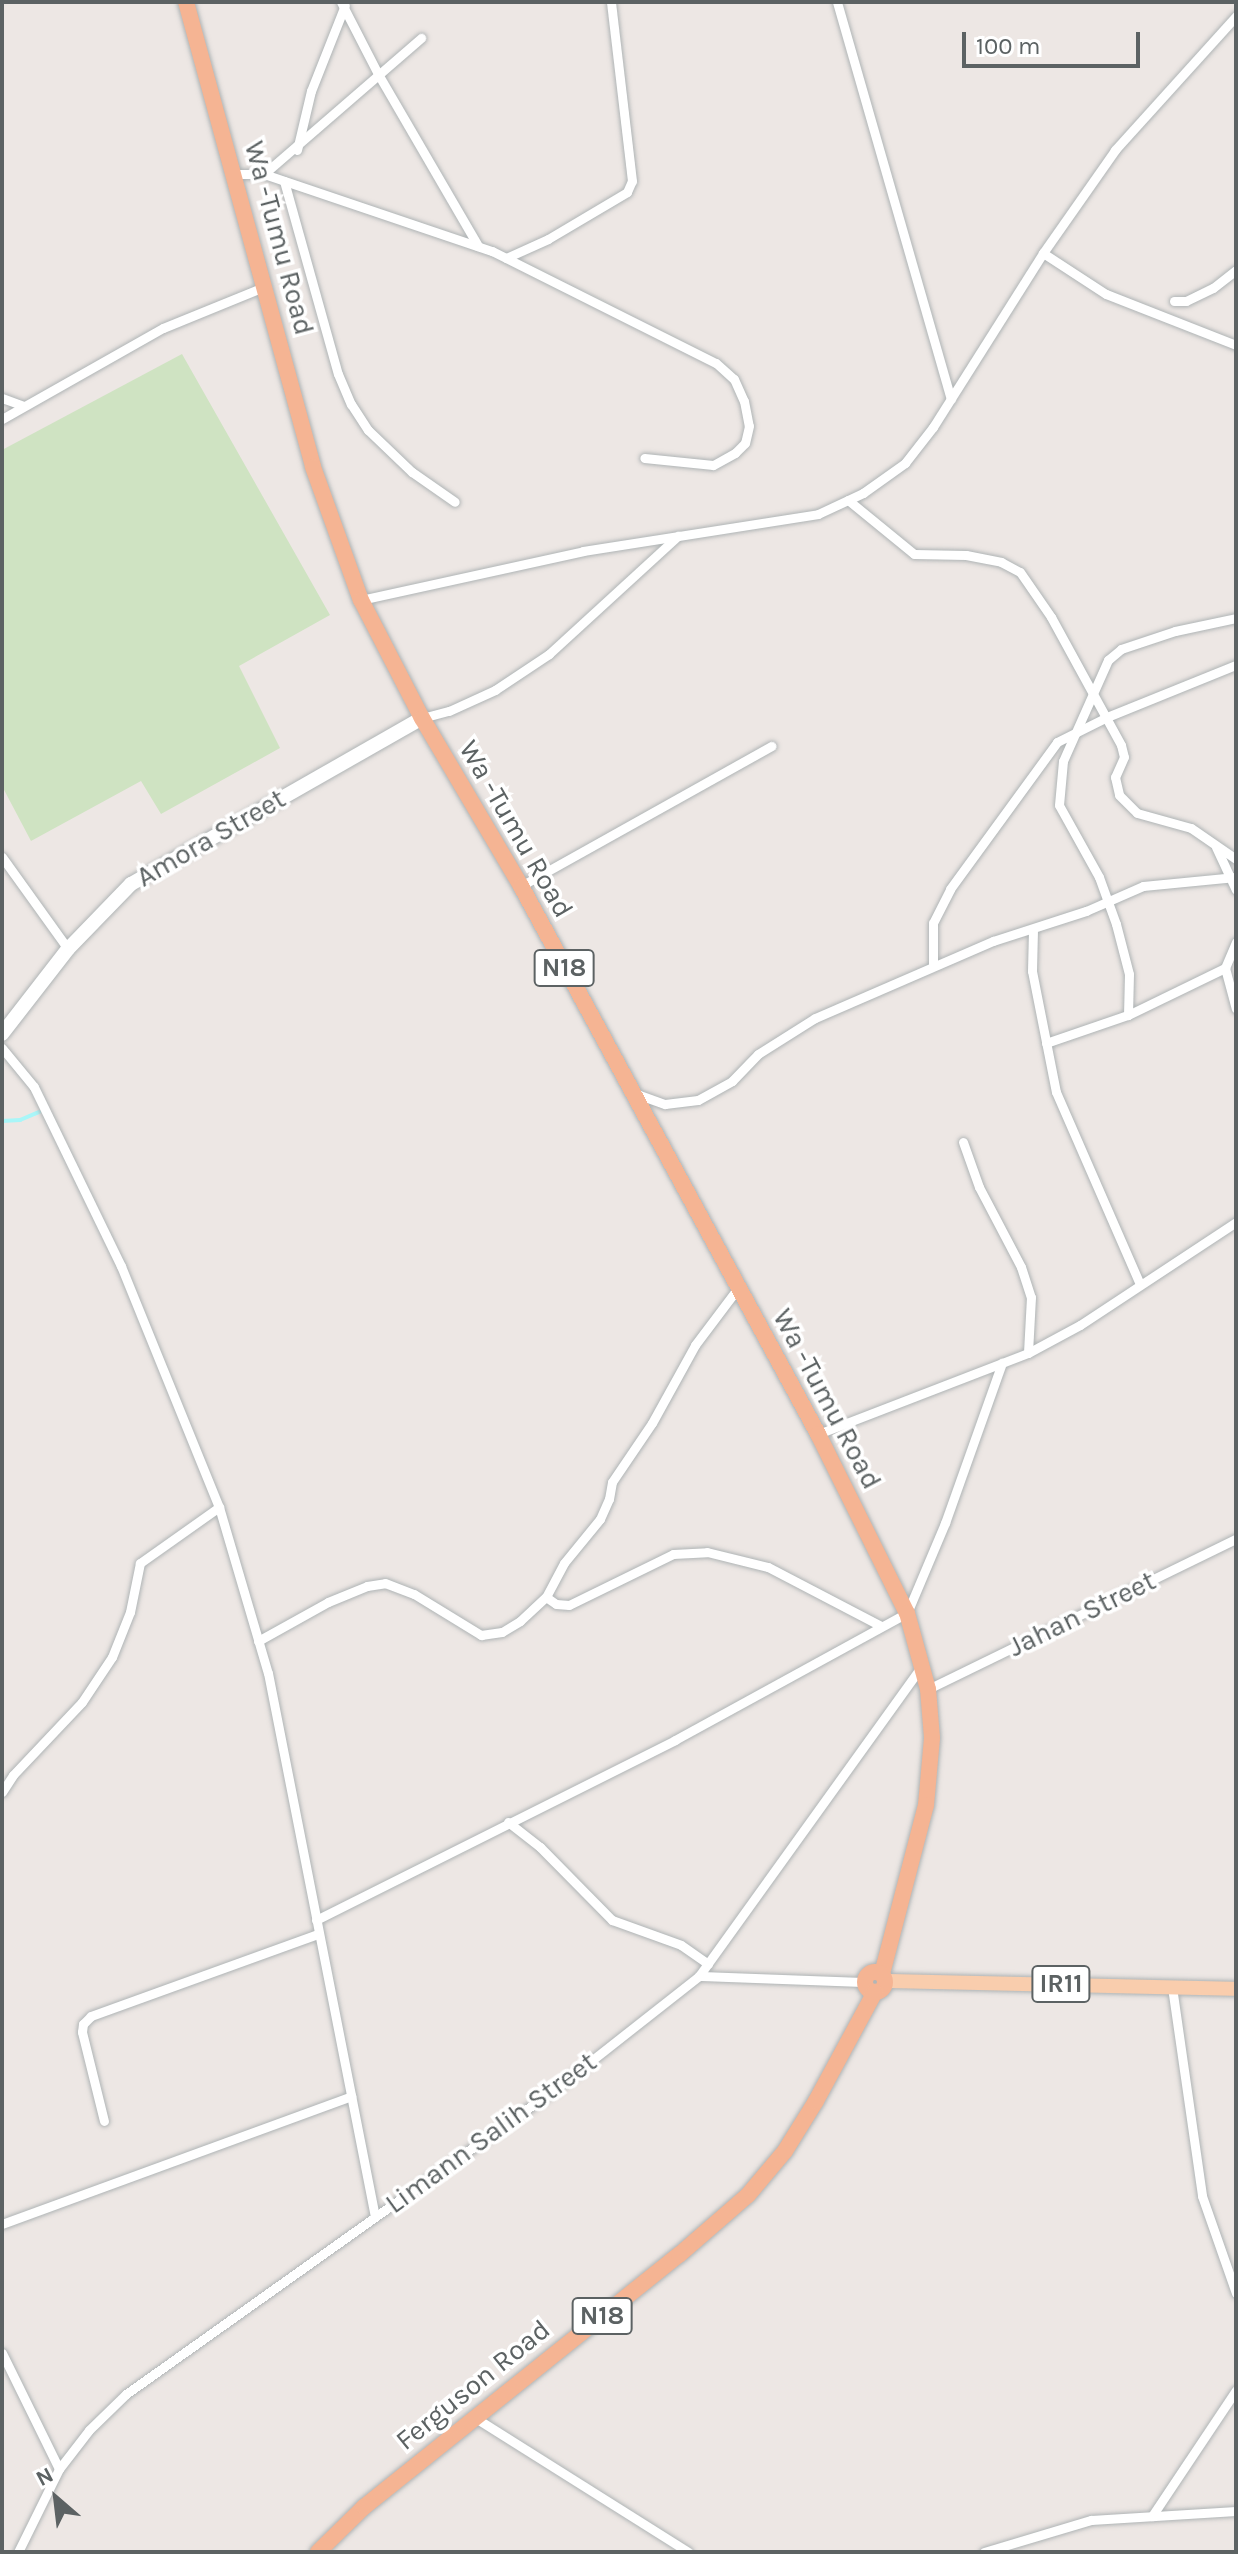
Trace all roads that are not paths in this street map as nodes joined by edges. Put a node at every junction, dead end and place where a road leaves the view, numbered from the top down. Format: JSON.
{"nodes":[{"id":1,"x":186,"y":2,"type":"edge"},
{"id":2,"x":611,"y":2,"type":"edge"},
{"id":3,"x":837,"y":2,"type":"edge"},
{"id":4,"x":343,"y":4,"type":"edge"},
{"id":5,"x":1236,"y":16,"type":"edge"},
{"id":6,"x":421,"y":38,"type":"dead end"},
{"id":7,"x":379,"y":76,"type":"junction"},
{"id":8,"x":297,"y":150,"type":"junction"},
{"id":9,"x":235,"y":174,"type":"junction"},
{"id":10,"x":264,"y":174,"type":"junction"},
{"id":11,"x":284,"y":181,"type":"junction"},
{"id":12,"x":478,"y":246,"type":"junction"},
{"id":13,"x":1043,"y":253,"type":"junction"},
{"id":14,"x":506,"y":258,"type":"junction"},
{"id":15,"x":1236,"y":270,"type":"edge"},
{"id":16,"x":266,"y":286,"type":"junction"},
{"id":17,"x":1174,"y":301,"type":"dead end"},
{"id":18,"x":1236,"y":345,"type":"edge"},
{"id":19,"x":2,"y":398,"type":"edge"},
{"id":20,"x":951,"y":399,"type":"junction"},
{"id":21,"x":24,"y":406,"type":"junction"},
{"id":22,"x":2,"y":419,"type":"edge"},
{"id":23,"x":644,"y":458,"type":"dead end"},
{"id":24,"x":848,"y":500,"type":"junction"},
{"id":25,"x":455,"y":502,"type":"dead end"},
{"id":26,"x":678,"y":536,"type":"junction"},
{"id":27,"x":361,"y":600,"type":"junction"},
{"id":28,"x":1236,"y":618,"type":"edge"},
{"id":29,"x":1236,"y":665,"type":"edge"},
{"id":30,"x":1092,"y":690,"type":"junction"},
{"id":31,"x":1107,"y":717,"type":"junction"},
{"id":32,"x":422,"y":718,"type":"junction"},
{"id":33,"x":1075,"y":732,"type":"junction"},
{"id":34,"x":771,"y":746,"type":"dead end"},
{"id":35,"x":1216,"y":847,"type":"junction"},
{"id":36,"x":2,"y":857,"type":"edge"},
{"id":37,"x":1236,"y":859,"type":"edge"},
{"id":38,"x":1233,"y":878,"type":"edge"},
{"id":39,"x":521,"y":886,"type":"junction"},
{"id":40,"x":1236,"y":890,"type":"edge"},
{"id":41,"x":1109,"y":902,"type":"junction"},
{"id":42,"x":1033,"y":930,"type":"junction"},
{"id":43,"x":1236,"y":942,"type":"edge"},
{"id":44,"x":68,"y":949,"type":"junction"},
{"id":45,"x":1234,"y":952,"type":"edge"},
{"id":46,"x":933,"y":966,"type":"junction"},
{"id":47,"x":1225,"y":968,"type":"junction"},
{"id":48,"x":1236,"y":1009,"type":"edge"},
{"id":49,"x":1128,"y":1015,"type":"junction"},
{"id":50,"x":2,"y":1034,"type":"edge"},
{"id":51,"x":1046,"y":1043,"type":"junction"},
{"id":52,"x":2,"y":1048,"type":"edge"},
{"id":53,"x":631,"y":1092,"type":"junction"},
{"id":54,"x":963,"y":1142,"type":"dead end"},
{"id":55,"x":1236,"y":1222,"type":"edge"},
{"id":56,"x":1140,"y":1284,"type":"junction"},
{"id":57,"x":738,"y":1288,"type":"junction"},
{"id":58,"x":1028,"y":1353,"type":"junction"},
{"id":59,"x":1002,"y":1363,"type":"junction"},
{"id":60,"x":818,"y":1434,"type":"junction"},
{"id":61,"x":219,"y":1507,"type":"junction"},
{"id":62,"x":1236,"y":1539,"type":"edge"},
{"id":63,"x":546,"y":1597,"type":"junction"},
{"id":64,"x":907,"y":1613,"type":"junction"},
{"id":65,"x":881,"y":1626,"type":"junction"},
{"id":66,"x":258,"y":1641,"type":"junction"},
{"id":67,"x":922,"y":1666,"type":"junction"},
{"id":68,"x":928,"y":1689,"type":"junction"},
{"id":69,"x":2,"y":1792,"type":"edge"},
{"id":70,"x":508,"y":1822,"type":"junction"},
{"id":71,"x":316,"y":1920,"type":"junction"},
{"id":72,"x":318,"y":1934,"type":"junction"},
{"id":73,"x":708,"y":1964,"type":"junction"},
{"id":74,"x":699,"y":1976,"type":"junction"},
{"id":75,"x":875,"y":1982,"type":"junction"},
{"id":76,"x":1172,"y":1987,"type":"junction"},
{"id":77,"x":1236,"y":1989,"type":"edge"},
{"id":78,"x":351,"y":2096,"type":"junction"},
{"id":79,"x":104,"y":2121,"type":"dead end"},
{"id":80,"x":375,"y":2217,"type":"junction"},
{"id":81,"x":2,"y":2224,"type":"edge"},
{"id":82,"x":1236,"y":2293,"type":"edge"},
{"id":83,"x":2,"y":2353,"type":"edge"},
{"id":84,"x":1236,"y":2390,"type":"edge"},
{"id":85,"x":474,"y":2417,"type":"junction"},
{"id":86,"x":59,"y":2469,"type":"junction"},
{"id":87,"x":1236,"y":2511,"type":"edge"},
{"id":88,"x":1152,"y":2516,"type":"junction"},
{"id":89,"x":18,"y":2552,"type":"edge"},
{"id":90,"x":318,"y":2552,"type":"edge"},
{"id":91,"x":688,"y":2552,"type":"edge"},
{"id":92,"x":984,"y":2552,"type":"edge"}],
"edges":[{"from":1,"to":9,"type":"highway","name":"Wa -Tumu Road","number":"N18"},
{"from":2,"to":14,"type":"street"},
{"from":3,"to":20,"type":"street"},
{"from":4,"to":7,"type":"street"},
{"from":4,"to":8,"type":"street"},
{"from":5,"to":13,"type":"street"},
{"from":6,"to":7,"type":"street"},
{"from":7,"to":8,"type":"street"},
{"from":7,"to":12,"type":"street"},
{"from":8,"to":10,"type":"street"},
{"from":9,"to":10,"type":"street"},
{"from":9,"to":16,"type":"highway","name":"Wa -Tumu Road","number":"N18"},
{"from":10,"to":11,"type":"street"},
{"from":11,"to":12,"type":"street"},
{"from":11,"to":25,"type":"street"},
{"from":12,"to":14,"type":"street"},
{"from":13,"to":18,"type":"street"},
{"from":13,"to":20,"type":"street"},
{"from":14,"to":23,"type":"street"},
{"from":15,"to":17,"type":"street"},
{"from":16,"to":21,"type":"street"},
{"from":16,"to":27,"type":"highway","name":"Wa -Tumu Road","number":"N18"},
{"from":19,"to":21,"type":"street"},
{"from":20,"to":24,"type":"street"},
{"from":21,"to":22,"type":"street"},
{"from":24,"to":26,"type":"street"},
{"from":24,"to":30,"type":"street"},
{"from":26,"to":27,"type":"street"},
{"from":26,"to":32,"type":"street"},
{"from":27,"to":32,"type":"highway","name":"Wa -Tumu Road","number":"N18"},
{"from":28,"to":30,"type":"street"},
{"from":29,"to":31,"type":"street"},
{"from":30,"to":31,"type":"street"},
{"from":30,"to":33,"type":"street"},
{"from":31,"to":33,"type":"street"},
{"from":31,"to":35,"type":"street"},
{"from":32,"to":39,"type":"highway","name":"Wa -Tumu Road","number":"N18"},
{"from":32,"to":44,"type":"street","name":"Amora Street"},
{"from":33,"to":41,"type":"street"},
{"from":33,"to":46,"type":"street"},
{"from":34,"to":39,"type":"street"},
{"from":35,"to":37,"type":"street"},
{"from":35,"to":38,"type":"street"},
{"from":36,"to":44,"type":"street"},
{"from":38,"to":40,"type":"street"},
{"from":38,"to":41,"type":"street"},
{"from":39,"to":53,"type":"highway","name":"Wa -Tumu Road","number":"N18"},
{"from":41,"to":42,"type":"street"},
{"from":41,"to":49,"type":"street"},
{"from":42,"to":46,"type":"street"},
{"from":42,"to":51,"type":"street"},
{"from":43,"to":45,"type":"street"},
{"from":44,"to":50,"type":"street","name":"Amora Street"},
{"from":45,"to":47,"type":"street"},
{"from":46,"to":53,"type":"street"},
{"from":47,"to":48,"type":"street"},
{"from":47,"to":49,"type":"street"},
{"from":49,"to":51,"type":"street"},
{"from":51,"to":56,"type":"street"},
{"from":52,"to":61,"type":"street"},
{"from":53,"to":57,"type":"highway","name":"Wa -Tumu Road","number":"N18"},
{"from":54,"to":58,"type":"street"},
{"from":55,"to":56,"type":"street"},
{"from":56,"to":58,"type":"street"},
{"from":57,"to":60,"type":"highway","name":"Wa -Tumu Road","number":"N18"},
{"from":57,"to":63,"type":"street"},
{"from":58,"to":59,"type":"street"},
{"from":59,"to":60,"type":"street"},
{"from":59,"to":64,"type":"street"},
{"from":60,"to":64,"type":"highway","name":"Wa -Tumu Road","number":"N18"},
{"from":61,"to":66,"type":"street"},
{"from":61,"to":69,"type":"street"},
{"from":62,"to":68,"type":"street","name":"Jahan Street"},
{"from":63,"to":65,"type":"street"},
{"from":63,"to":66,"type":"street"},
{"from":64,"to":65,"type":"street"},
{"from":64,"to":67,"type":"highway","name":"Wa -Tumu Road","number":"N18"},
{"from":65,"to":70,"type":"street"},
{"from":66,"to":71,"type":"street"},
{"from":67,"to":68,"type":"highway","name":"Wa -Tumu Road","number":"N18"},
{"from":67,"to":73,"type":"street","name":"Limann Salih Street"},
{"from":68,"to":75,"type":"highway","name":"Wa -Tumu Road","number":"N18"},
{"from":70,"to":71,"type":"street"},
{"from":70,"to":73,"type":"street"},
{"from":71,"to":72,"type":"street"},
{"from":72,"to":78,"type":"street"},
{"from":72,"to":79,"type":"street"},
{"from":73,"to":74,"type":"street","name":"Limann Salih Street"},
{"from":74,"to":75,"type":"street"},
{"from":74,"to":80,"type":"street","name":"Limann Salih Street"},
{"from":75,"to":76,"type":"main road","number":"IR11"},
{"from":75,"to":85,"type":"highway","name":"Ferguson Road","number":"N18"},
{"from":76,"to":77,"type":"main road","number":"IR11"},
{"from":76,"to":82,"type":"street"},
{"from":78,"to":80,"type":"street"},
{"from":78,"to":81,"type":"street"},
{"from":80,"to":86,"type":"street","name":"Limann Salih Street"},
{"from":83,"to":86,"type":"street"},
{"from":84,"to":88,"type":"street"},
{"from":85,"to":90,"type":"highway","name":"Ferguson Road","number":"N18"},
{"from":85,"to":91,"type":"street"},
{"from":86,"to":89,"type":"street","name":"Limann Salih Street"},
{"from":87,"to":88,"type":"street"},
{"from":88,"to":92,"type":"street"}]}
